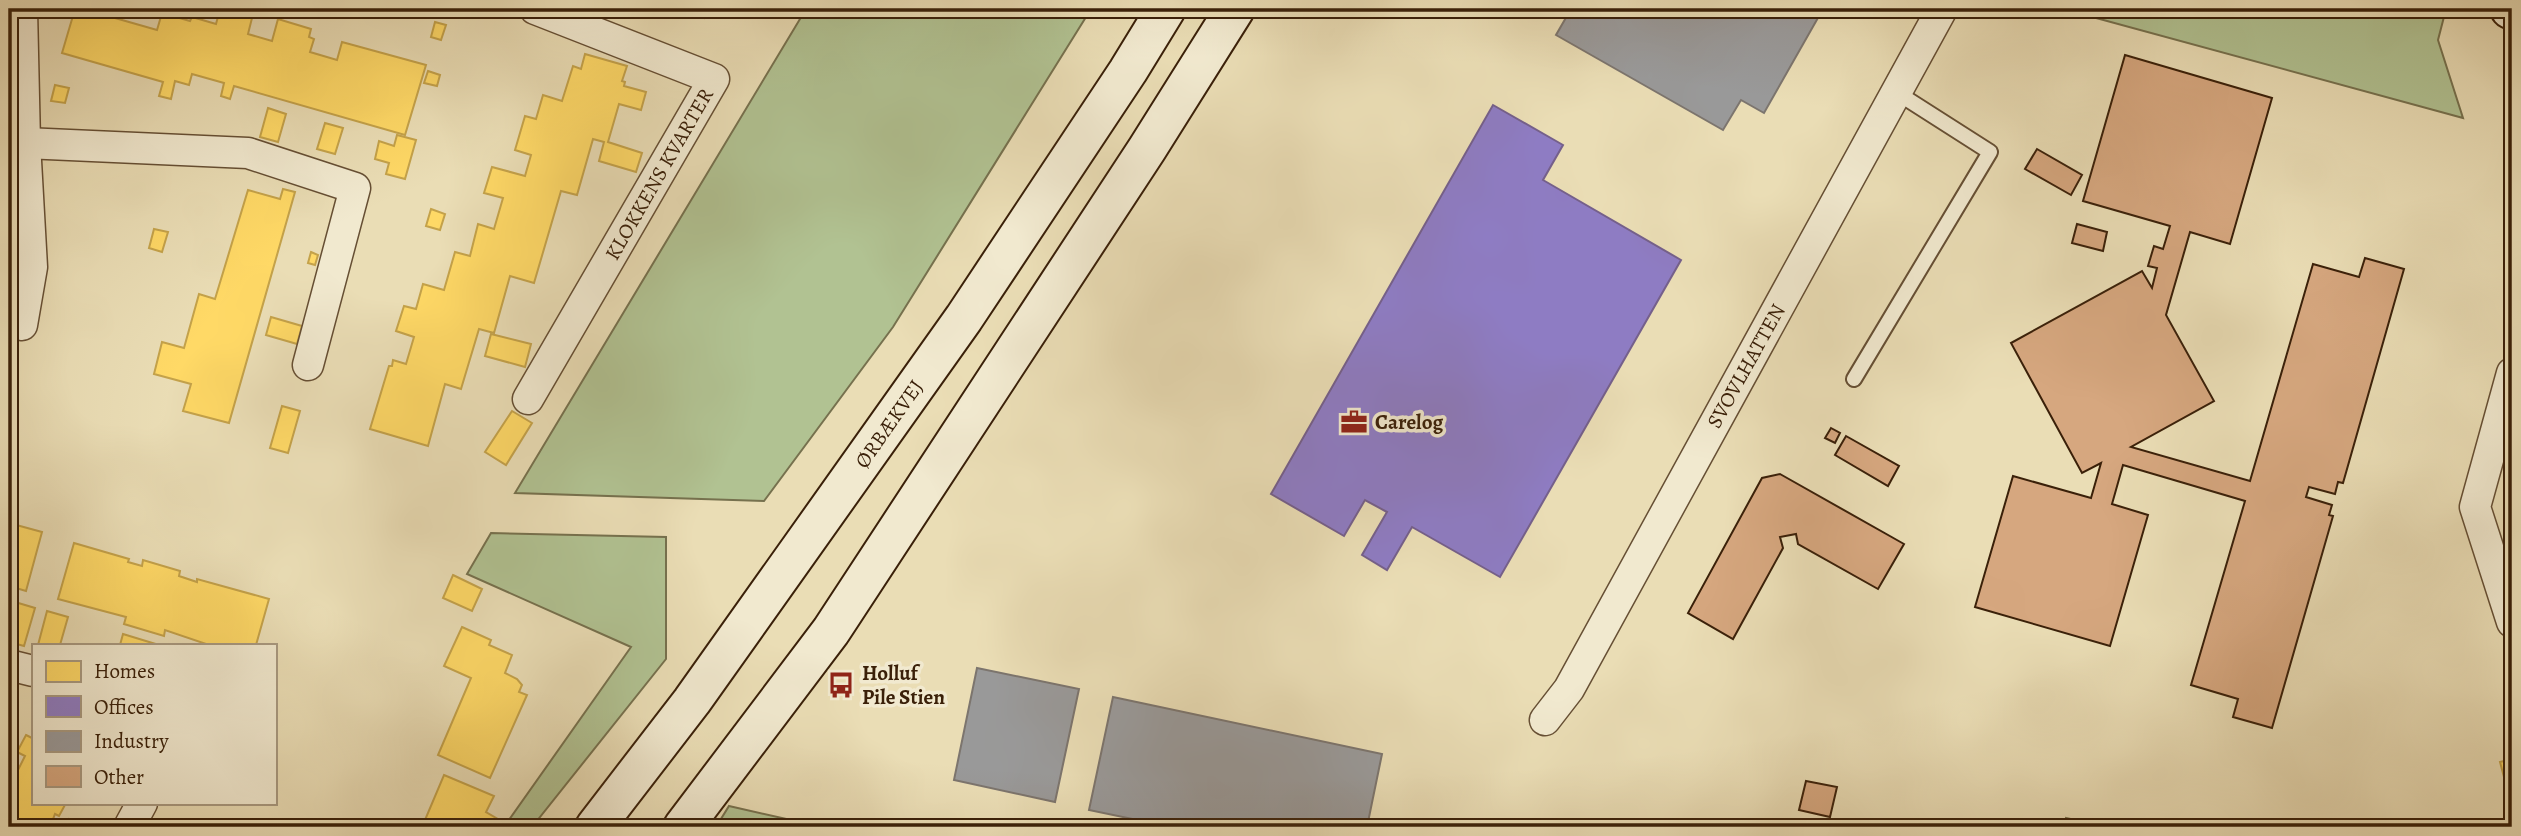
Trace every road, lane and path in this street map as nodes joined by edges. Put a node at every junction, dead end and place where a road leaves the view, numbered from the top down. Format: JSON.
{"nodes":[{"id":1,"x":22,"y":9,"type":"edge"},
{"id":2,"x":535,"y":9,"type":"edge"},
{"id":3,"x":1166,"y":9,"type":"edge"},
{"id":4,"x":1236,"y":9,"type":"edge"},
{"id":5,"x":1942,"y":9,"type":"edge"},
{"id":6,"x":1896,"y":92,"type":"junction"},
{"id":7,"x":25,"y":143,"type":"junction"},
{"id":8,"x":22,"y":324,"type":"dead end"},
{"id":9,"x":308,"y":365,"type":"dead end"},
{"id":10,"x":2512,"y":373,"type":"edge"},
{"id":11,"x":1854,"y":379,"type":"dead end"},
{"id":12,"x":528,"y":398,"type":"dead end"},
{"id":13,"x":2512,"y":622,"type":"edge"},
{"id":14,"x":9,"y":664,"type":"edge"},
{"id":15,"x":32,"y":671,"type":"edge"},
{"id":16,"x":1545,"y":720,"type":"dead end"},
{"id":17,"x":141,"y":804,"type":"edge"},
{"id":18,"x":129,"y":827,"type":"edge"},
{"id":19,"x":594,"y":827,"type":"edge"},
{"id":20,"x":683,"y":827,"type":"edge"}],
"edges":[{"from":1,"to":7,"type":"street"},
{"from":2,"to":12,"type":"street","name":"KLOKKENS KVARTER"},
{"from":3,"to":19,"type":"main road","name":"ØRBÆKVEJ"},
{"from":4,"to":20,"type":"main road"},
{"from":5,"to":6,"type":"street","name":"SVOVLHATTEN"},
{"from":6,"to":11,"type":"lane"},
{"from":6,"to":16,"type":"street","name":"SVOVLHATTEN"},
{"from":7,"to":8,"type":"street"},
{"from":7,"to":9,"type":"street"},
{"from":10,"to":13,"type":"street"},
{"from":14,"to":15,"type":"street"},
{"from":17,"to":18,"type":"street"}]}
